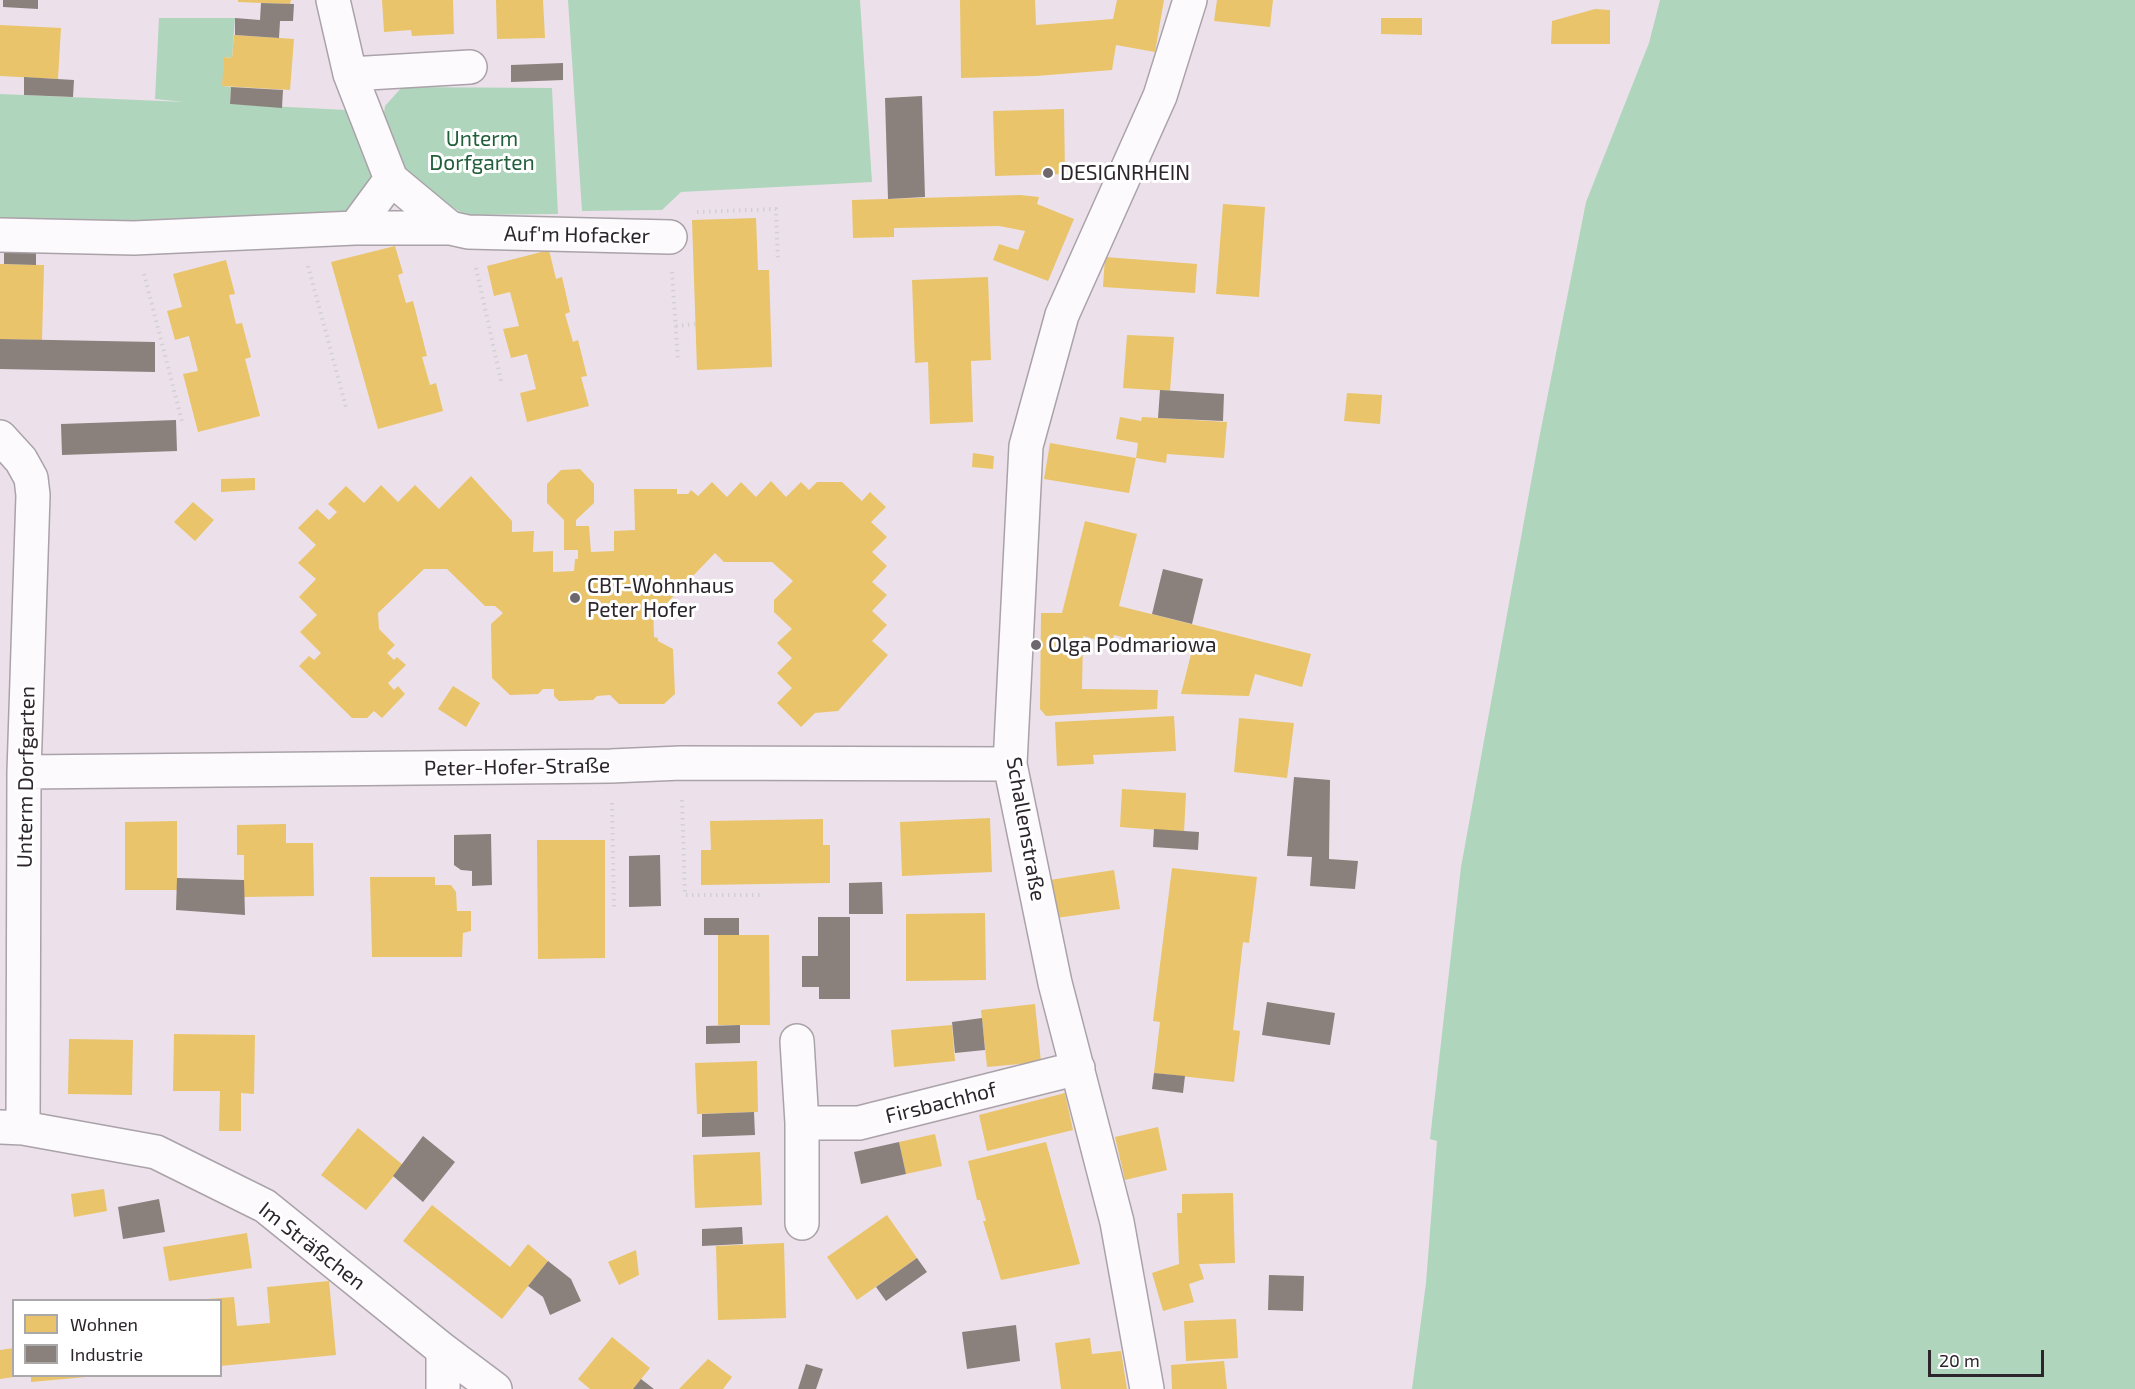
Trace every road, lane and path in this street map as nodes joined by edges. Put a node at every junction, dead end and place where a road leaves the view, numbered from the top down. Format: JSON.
{"nodes":[{"id":1,"x":333,"y":0,"type":"edge"},
{"id":2,"x":1190,"y":0,"type":"edge"},
{"id":3,"x":470,"y":67,"type":"dead end"},
{"id":4,"x":350,"y":74,"type":"junction"},
{"id":5,"x":391,"y":179,"type":"junction"},
{"id":6,"x":355,"y":228,"type":"junction"},
{"id":7,"x":298,"y":230,"type":"junction"},
{"id":8,"x":459,"y":230,"type":"junction"},
{"id":9,"x":0,"y":235,"type":"edge"},
{"id":10,"x":670,"y":237,"type":"junction"},
{"id":11,"x":134,"y":238,"type":"junction"},
{"id":12,"x":778,"y":262,"type":"dead end"},
{"id":13,"x":696,"y":324,"type":"dead end"},
{"id":14,"x":676,"y":326,"type":"junction"},
{"id":15,"x":678,"y":361,"type":"dead end"},
{"id":16,"x":502,"y":385,"type":"dead end"},
{"id":17,"x":346,"y":407,"type":"dead end"},
{"id":18,"x":183,"y":425,"type":"dead end"},
{"id":19,"x":0,"y":436,"type":"edge"},
{"id":20,"x":681,"y":764,"type":"junction"},
{"id":21,"x":1010,"y":764,"type":"junction"},
{"id":22,"x":611,"y":766,"type":"junction"},
{"id":23,"x":24,"y":772,"type":"junction"},
{"id":24,"x":763,"y":895,"type":"dead end"},
{"id":25,"x":614,"y":908,"type":"dead end"},
{"id":26,"x":797,"y":1041,"type":"dead end"},
{"id":27,"x":1078,"y":1068,"type":"junction"},
{"id":28,"x":802,"y":1123,"type":"junction"},
{"id":29,"x":11,"y":1127,"type":"edge"},
{"id":30,"x":801,"y":1223,"type":"dead end"},
{"id":31,"x":443,"y":1350,"type":"junction"},
{"id":32,"x":443,"y":1389,"type":"edge"},
{"id":33,"x":495,"y":1389,"type":"edge"},
{"id":34,"x":1147,"y":1389,"type":"edge"}],
"edges":[{"from":1,"to":4,"type":"street"},
{"from":2,"to":21,"type":"street","name":"Schallenstraße"},
{"from":3,"to":4,"type":"street"},
{"from":4,"to":5,"type":"street"},
{"from":5,"to":6,"type":"street"},
{"from":5,"to":8,"type":"street"},
{"from":6,"to":7,"type":"street","name":"Auf'm Hofacker"},
{"from":6,"to":8,"type":"street","name":"Auf'm Hofacker"},
{"from":7,"to":11,"type":"street","name":"Auf'm Hofacker"},
{"from":7,"to":17,"type":"path"},
{"from":8,"to":10,"type":"street","name":"Auf'm Hofacker"},
{"from":8,"to":16,"type":"path"},
{"from":9,"to":11,"type":"street","name":"Auf'm Hofacker"},
{"from":10,"to":12,"type":"path"},
{"from":10,"to":14,"type":"path","name":"Auf'm Hofacker"},
{"from":11,"to":18,"type":"path"},
{"from":13,"to":14,"type":"path"},
{"from":14,"to":15,"type":"path","name":"Auf'm Hofacker"},
{"from":19,"to":23,"type":"street","name":"Unterm Dorfgarten"},
{"from":20,"to":21,"type":"street","name":"Peter-Hofer-Straße"},
{"from":20,"to":22,"type":"street","name":"Peter-Hofer-Straße"},
{"from":20,"to":24,"type":"path"},
{"from":21,"to":27,"type":"street","name":"Schallenstraße"},
{"from":22,"to":23,"type":"street","name":"Peter-Hofer-Straße"},
{"from":22,"to":25,"type":"path"},
{"from":23,"to":29,"type":"street","name":"Unterm Dorfgarten"},
{"from":26,"to":28,"type":"street"},
{"from":27,"to":28,"type":"street","name":"Firsbachhof"},
{"from":27,"to":34,"type":"street","name":"Schallenstraße"},
{"from":28,"to":30,"type":"street"},
{"from":29,"to":31,"type":"street","name":"Im Sträßchen"},
{"from":31,"to":32,"type":"street"},
{"from":31,"to":33,"type":"street","name":"Im Sträßchen"}]}
